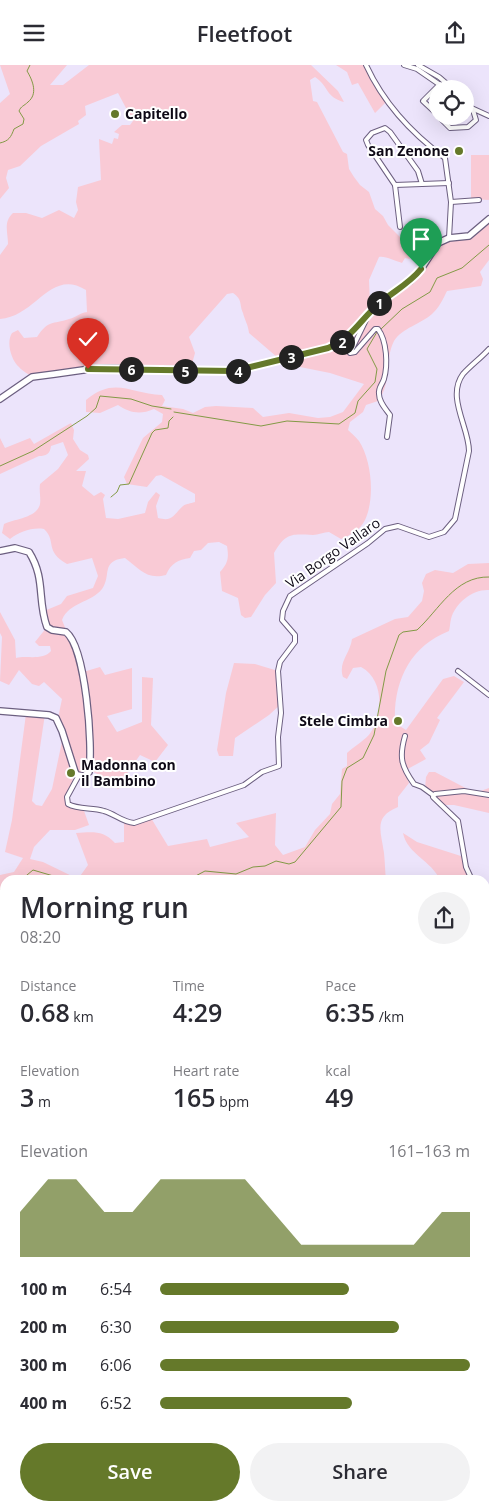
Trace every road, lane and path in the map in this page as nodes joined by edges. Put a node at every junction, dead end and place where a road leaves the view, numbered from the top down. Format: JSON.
{"nodes":[{"id":1,"x":366,"y":65,"type":"edge"},
{"id":2,"x":404,"y":65,"type":"edge"},
{"id":3,"x":418,"y":65,"type":"edge"},
{"id":4,"x":434,"y":80,"type":"edge"},
{"id":5,"x":442,"y":80,"type":"edge"},
{"id":6,"x":429,"y":95,"type":"edge"},
{"id":7,"x":429,"y":107,"type":"edge"},
{"id":8,"x":474,"y":109,"type":"edge"},
{"id":9,"x":489,"y":116,"type":"edge"},
{"id":10,"x":447,"y":125,"type":"edge"},
{"id":11,"x":470,"y":125,"type":"edge"},
{"id":12,"x":449,"y":183,"type":"junction"},
{"id":13,"x":422,"y":184,"type":"junction"},
{"id":14,"x":396,"y":185,"type":"junction"},
{"id":15,"x":479,"y":200,"type":"dead end"},
{"id":16,"x":451,"y":202,"type":"junction"},
{"id":17,"x":489,"y":219,"type":"edge"},
{"id":18,"x":400,"y":227,"type":"dead end"},
{"id":19,"x":449,"y":238,"type":"junction"},
{"id":20,"x":367,"y":315,"type":"junction"},
{"id":21,"x":489,"y":349,"type":"edge"},
{"id":22,"x":0,"y":399,"type":"edge"},
{"id":23,"x":387,"y":437,"type":"dead end"},
{"id":24,"x":0,"y":551,"type":"edge"},
{"id":25,"x":458,"y":671,"type":"dead end"},
{"id":26,"x":489,"y":695,"type":"edge"},
{"id":27,"x":0,"y":711,"type":"edge"},
{"id":28,"x":405,"y":736,"type":"dead end"},
{"id":29,"x":79,"y":775,"type":"junction"},
{"id":30,"x":433,"y":795,"type":"junction"},
{"id":31,"x":489,"y":795,"type":"edge"},
{"id":32,"x":470,"y":875,"type":"edge"}],
"edges":[{"from":1,"to":12,"type":"street"},
{"from":2,"to":4,"type":"street"},
{"from":3,"to":5,"type":"street"},
{"from":6,"to":7,"type":"street"},
{"from":8,"to":9,"type":"street"},
{"from":10,"to":11,"type":"street"},
{"from":12,"to":13,"type":"street"},
{"from":12,"to":16,"type":"street"},
{"from":13,"to":14,"type":"street"},
{"from":13,"to":14,"type":"street"},
{"from":14,"to":18,"type":"street"},
{"from":15,"to":16,"type":"street"},
{"from":16,"to":19,"type":"street"},
{"from":17,"to":19,"type":"street"},
{"from":19,"to":20,"type":"street"},
{"from":20,"to":22,"type":"street"},
{"from":20,"to":23,"type":"street"},
{"from":21,"to":29,"type":"street","name":"Via Borgo Vallaro"},
{"from":24,"to":29,"type":"street"},
{"from":25,"to":26,"type":"street"},
{"from":27,"to":29,"type":"street"},
{"from":28,"to":30,"type":"street"},
{"from":30,"to":31,"type":"street"},
{"from":30,"to":32,"type":"street"}]}
